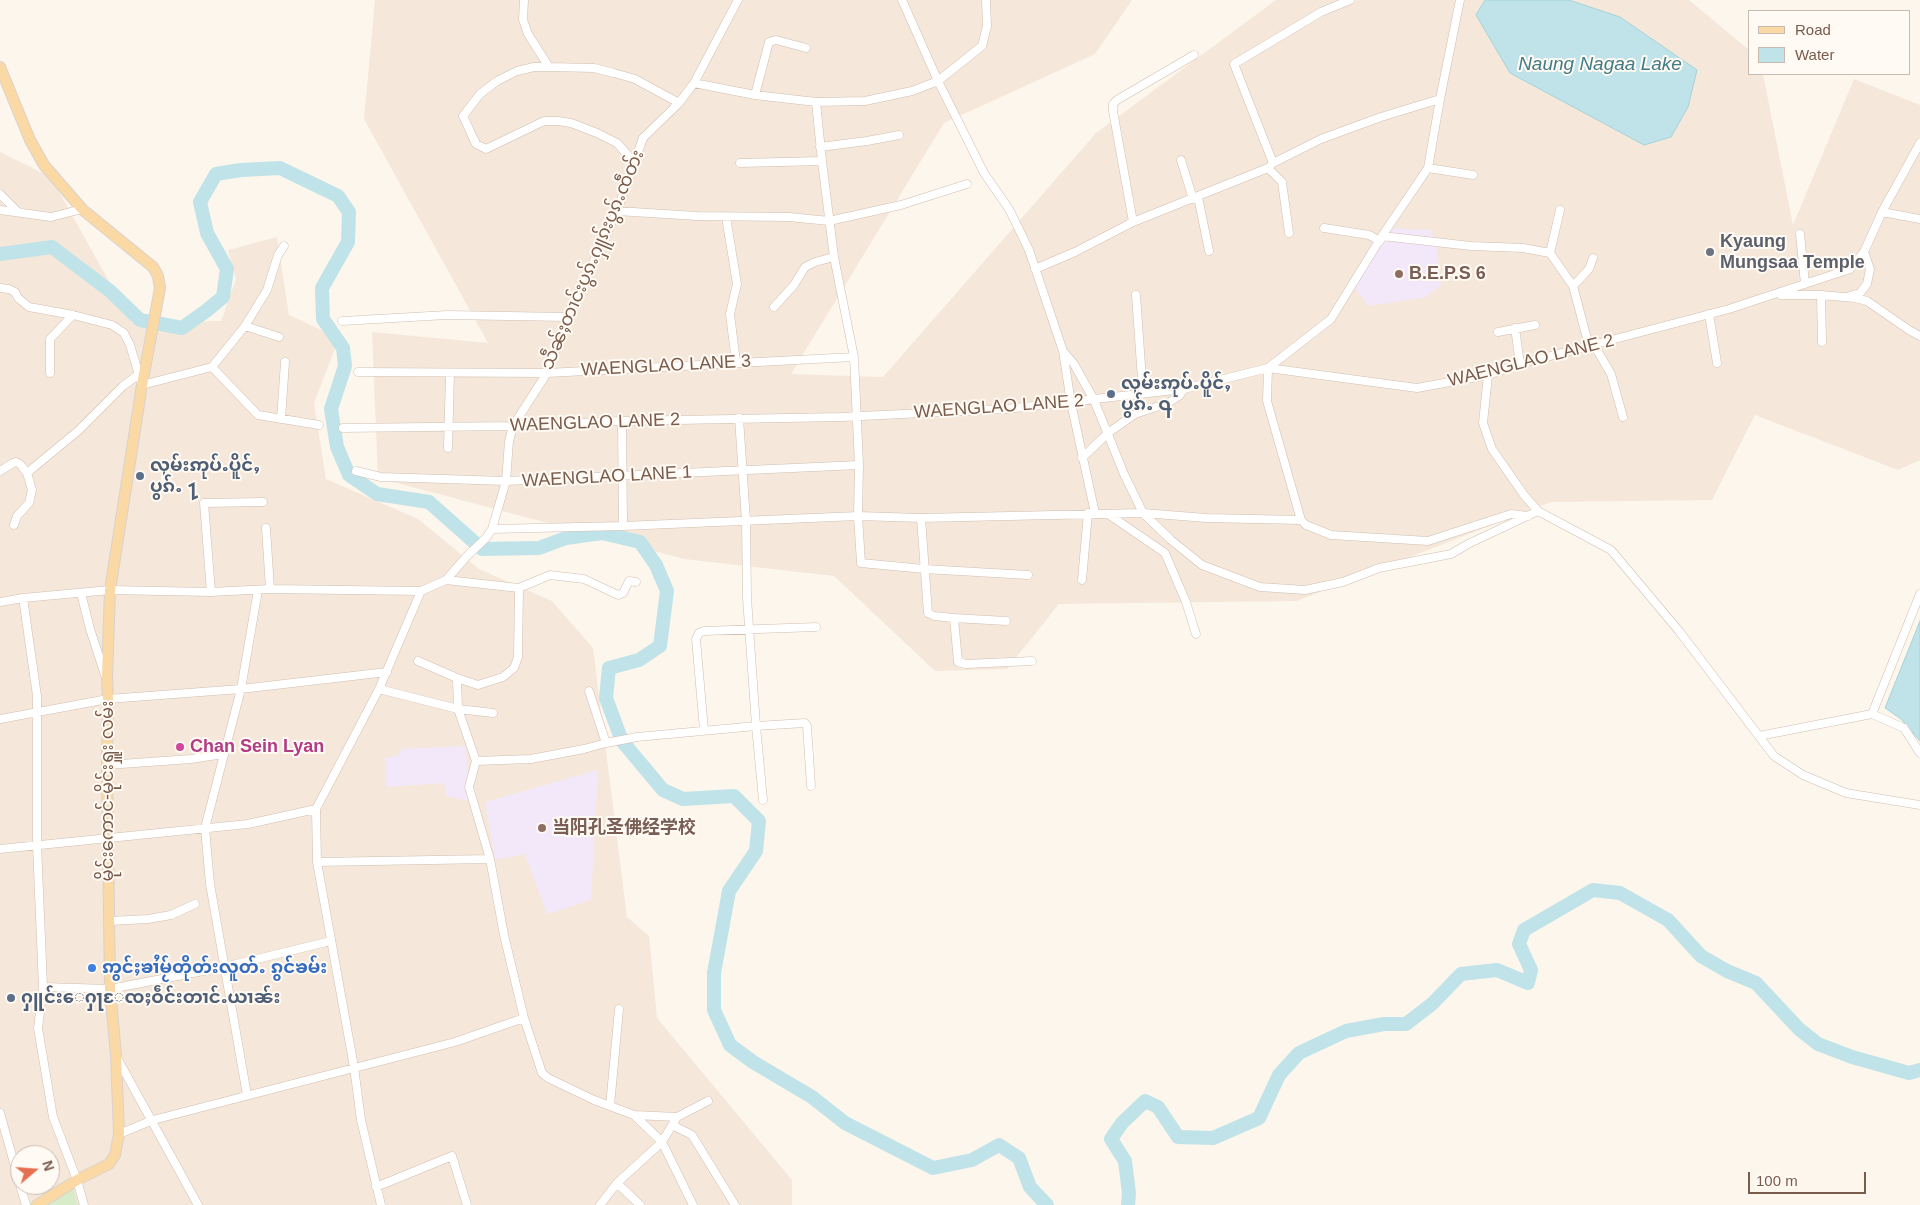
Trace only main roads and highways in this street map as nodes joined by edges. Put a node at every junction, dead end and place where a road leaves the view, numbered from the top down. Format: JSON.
{"nodes":[{"id":1,"x":0,"y":68,"type":"edge"},
{"id":2,"x":37,"y":1205,"type":"edge"}],
"edges":[{"from":1,"to":2,"type":"main road","name":"မိုင်းကောင်-မိုင်းရှူး လမ်း"}]}
